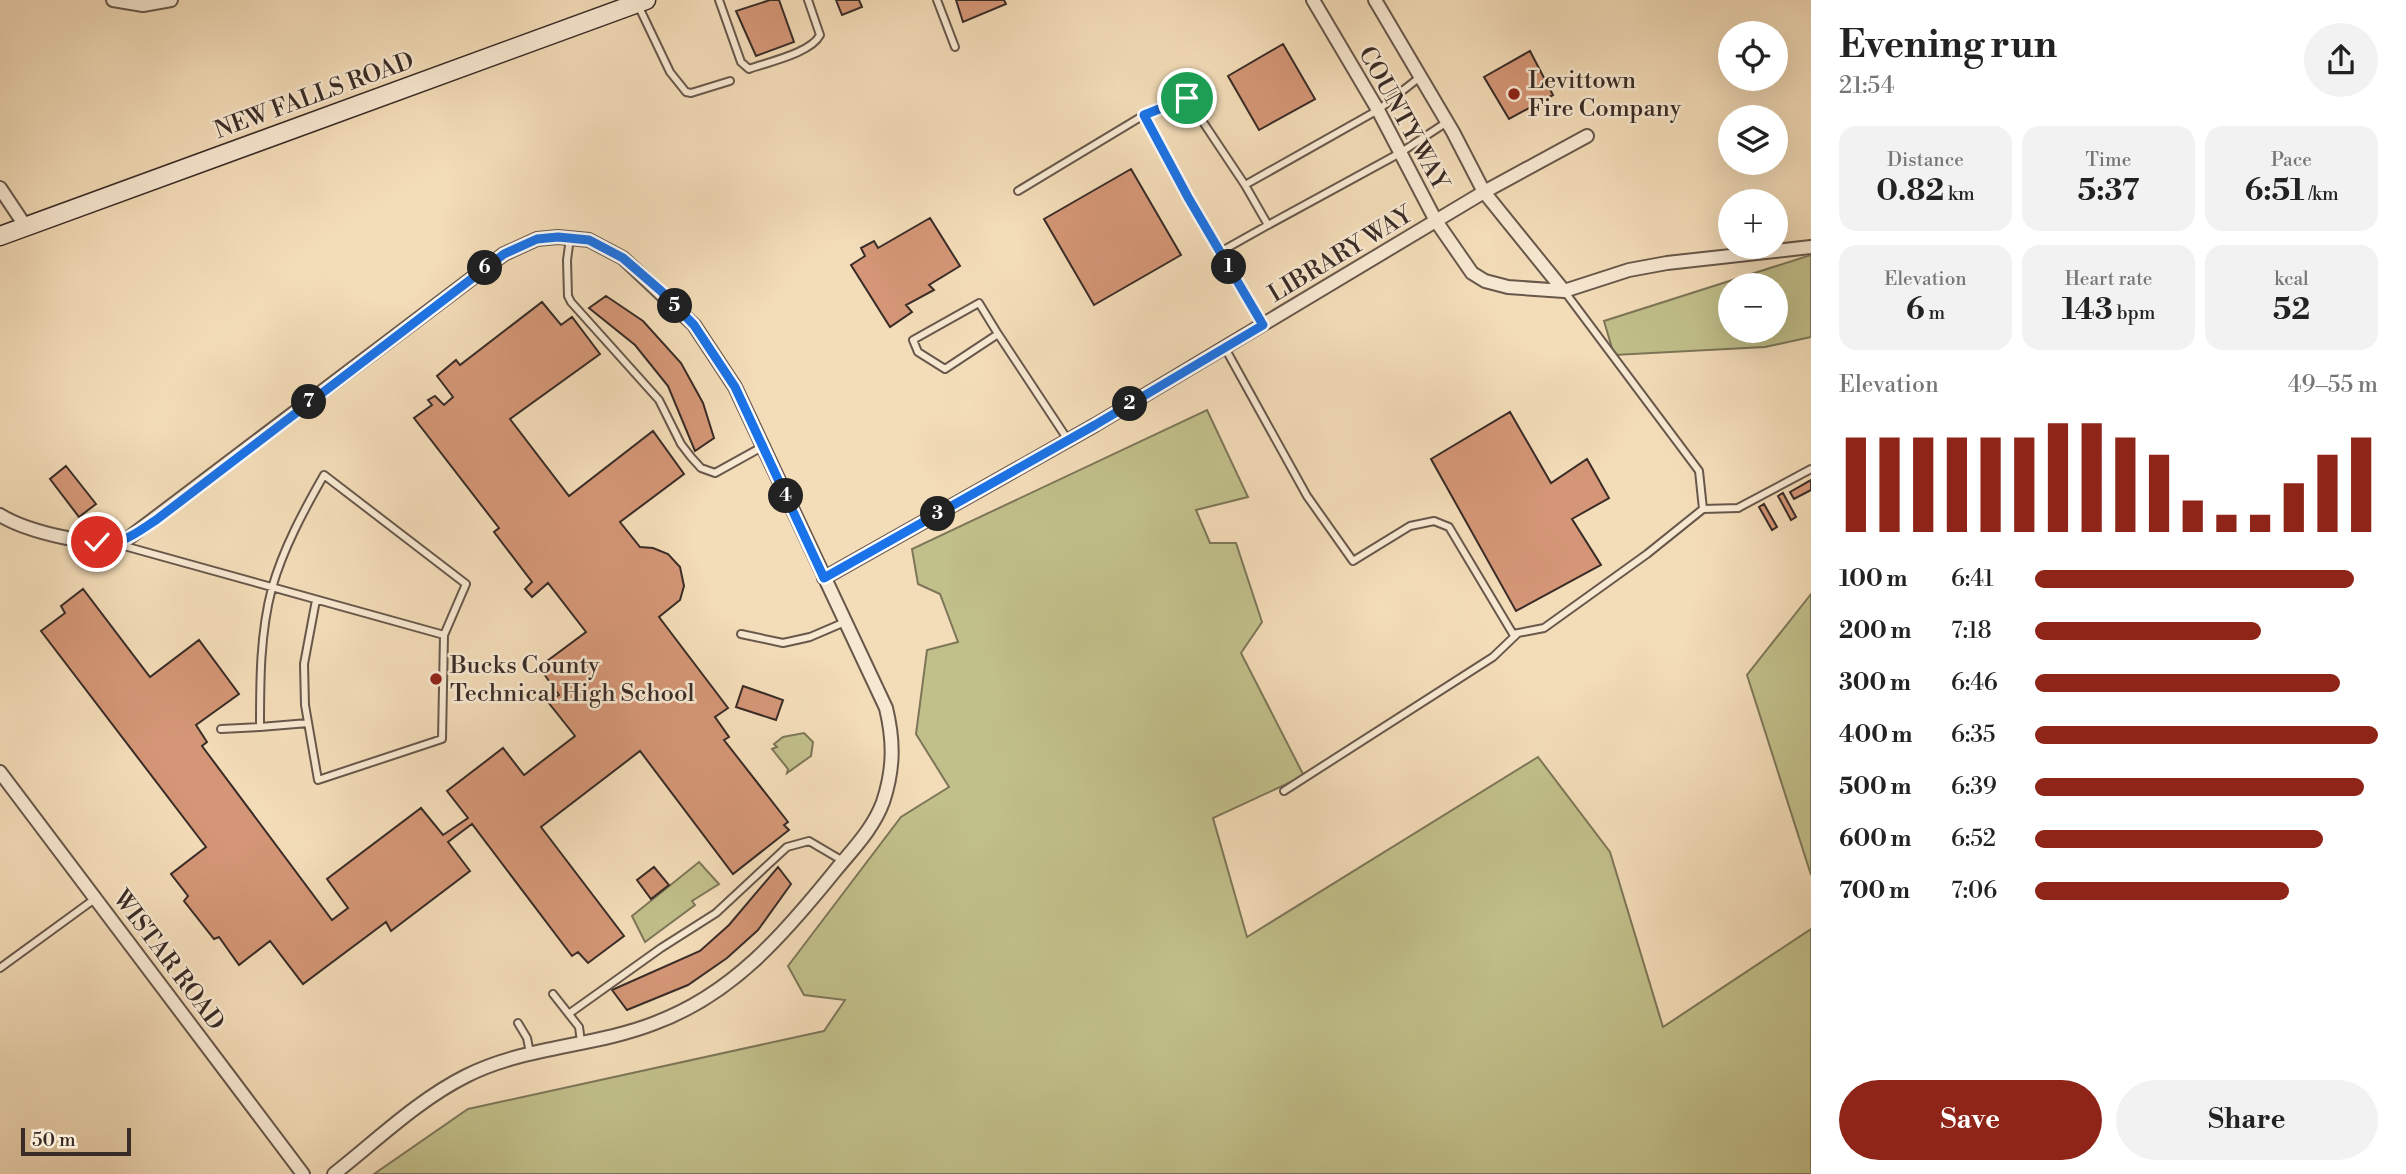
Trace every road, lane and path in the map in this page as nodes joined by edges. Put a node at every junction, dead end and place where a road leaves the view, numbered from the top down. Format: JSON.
{"nodes":[{"id":1,"x":113,"y":0,"type":"edge"},
{"id":2,"x":171,"y":0,"type":"edge"},
{"id":3,"x":719,"y":0,"type":"edge"},
{"id":4,"x":808,"y":0,"type":"edge"},
{"id":5,"x":937,"y":0,"type":"edge"},
{"id":6,"x":1312,"y":0,"type":"edge"},
{"id":7,"x":1375,"y":0,"type":"edge"},
{"id":8,"x":642,"y":1,"type":"edge"},
{"id":9,"x":956,"y":47,"type":"dead end"},
{"id":10,"x":1420,"y":77,"type":"junction"},
{"id":11,"x":730,"y":81,"type":"dead end"},
{"id":12,"x":1378,"y":110,"type":"junction"},
{"id":13,"x":1144,"y":115,"type":"junction"},
{"id":14,"x":1447,"y":122,"type":"junction"},
{"id":15,"x":1587,"y":136,"type":"dead end"},
{"id":16,"x":1400,"y":153,"type":"junction"},
{"id":17,"x":1245,"y":185,"type":"junction"},
{"id":18,"x":0,"y":188,"type":"edge"},
{"id":19,"x":1018,"y":191,"type":"dead end"},
{"id":20,"x":1484,"y":192,"type":"junction"},
{"id":21,"x":1436,"y":221,"type":"junction"},
{"id":22,"x":1268,"y":225,"type":"junction"},
{"id":23,"x":26,"y":227,"type":"junction"},
{"id":24,"x":0,"y":236,"type":"edge"},
{"id":25,"x":570,"y":238,"type":"junction"},
{"id":26,"x":1811,"y":247,"type":"edge"},
{"id":27,"x":1220,"y":251,"type":"junction"},
{"id":28,"x":1564,"y":290,"type":"junction"},
{"id":29,"x":1263,"y":325,"type":"junction"},
{"id":30,"x":998,"y":334,"type":"junction"},
{"id":31,"x":1225,"y":348,"type":"junction"},
{"id":32,"x":1068,"y":440,"type":"junction"},
{"id":33,"x":762,"y":447,"type":"junction"},
{"id":34,"x":1811,"y":469,"type":"edge"},
{"id":35,"x":1703,"y":509,"type":"junction"},
{"id":36,"x":0,"y":515,"type":"edge"},
{"id":37,"x":6,"y":523,"type":"edge"},
{"id":38,"x":115,"y":544,"type":"junction"},
{"id":39,"x":824,"y":578,"type":"junction"},
{"id":40,"x":272,"y":587,"type":"junction"},
{"id":41,"x":316,"y":600,"type":"junction"},
{"id":42,"x":845,"y":622,"type":"junction"},
{"id":43,"x":741,"y":634,"type":"dead end"},
{"id":44,"x":1517,"y":634,"type":"junction"},
{"id":45,"x":444,"y":635,"type":"junction"},
{"id":46,"x":308,"y":723,"type":"junction"},
{"id":47,"x":260,"y":727,"type":"junction"},
{"id":48,"x":221,"y":729,"type":"dead end"},
{"id":49,"x":0,"y":772,"type":"edge"},
{"id":50,"x":1284,"y":791,"type":"dead end"},
{"id":51,"x":843,"y":861,"type":"junction"},
{"id":52,"x":96,"y":898,"type":"junction"},
{"id":53,"x":0,"y":968,"type":"edge"},
{"id":54,"x":553,"y":994,"type":"dead end"},
{"id":55,"x":570,"y":1013,"type":"junction"},
{"id":56,"x":518,"y":1023,"type":"dead end"},
{"id":57,"x":581,"y":1043,"type":"junction"},
{"id":58,"x":530,"y":1055,"type":"junction"},
{"id":59,"x":303,"y":1174,"type":"edge"},
{"id":60,"x":334,"y":1174,"type":"edge"}],
"edges":[{"from":1,"to":2,"type":"street"},
{"from":3,"to":4,"type":"lane"},
{"from":5,"to":9,"type":"lane"},
{"from":6,"to":12,"type":"street","name":"COUNTY WAY"},
{"from":7,"to":10,"type":"street"},
{"from":8,"to":11,"type":"lane"},
{"from":8,"to":23,"type":"main road","name":"NEW FALLS ROAD"},
{"from":10,"to":12,"type":"lane"},
{"from":10,"to":14,"type":"street"},
{"from":12,"to":16,"type":"street","name":"COUNTY WAY"},
{"from":12,"to":17,"type":"lane"},
{"from":13,"to":17,"type":"lane"},
{"from":13,"to":19,"type":"lane"},
{"from":13,"to":27,"type":"lane"},
{"from":14,"to":16,"type":"lane"},
{"from":14,"to":20,"type":"street"},
{"from":15,"to":20,"type":"street","name":"LIBRARY WAY"},
{"from":16,"to":21,"type":"street","name":"COUNTY WAY"},
{"from":16,"to":22,"type":"lane"},
{"from":17,"to":22,"type":"lane"},
{"from":18,"to":23,"type":"street"},
{"from":20,"to":21,"type":"street","name":"LIBRARY WAY"},
{"from":20,"to":28,"type":"street"},
{"from":21,"to":28,"type":"street","name":"COUNTY WAY"},
{"from":21,"to":29,"type":"street","name":"LIBRARY WAY"},
{"from":22,"to":27,"type":"lane"},
{"from":23,"to":24,"type":"main road","name":"NEW FALLS ROAD"},
{"from":25,"to":33,"type":"street"},
{"from":25,"to":33,"type":"lane"},
{"from":25,"to":38,"type":"street"},
{"from":26,"to":28,"type":"street"},
{"from":27,"to":29,"type":"lane"},
{"from":28,"to":35,"type":"lane"},
{"from":29,"to":31,"type":"street","name":"LIBRARY WAY"},
{"from":30,"to":30,"type":"lane"},
{"from":30,"to":32,"type":"lane"},
{"from":31,"to":32,"type":"street","name":"LIBRARY WAY"},
{"from":31,"to":44,"type":"lane"},
{"from":32,"to":39,"type":"street","name":"LIBRARY WAY"},
{"from":33,"to":39,"type":"street"},
{"from":34,"to":35,"type":"lane"},
{"from":35,"to":44,"type":"lane"},
{"from":36,"to":37,"type":"street"},
{"from":37,"to":38,"type":"street"},
{"from":38,"to":40,"type":"lane"},
{"from":39,"to":42,"type":"street"},
{"from":40,"to":41,"type":"lane"},
{"from":40,"to":45,"type":"lane"},
{"from":40,"to":47,"type":"lane"},
{"from":41,"to":45,"type":"lane"},
{"from":41,"to":46,"type":"lane"},
{"from":42,"to":43,"type":"lane"},
{"from":42,"to":51,"type":"street"},
{"from":44,"to":50,"type":"lane"},
{"from":45,"to":46,"type":"lane"},
{"from":46,"to":47,"type":"lane"},
{"from":47,"to":48,"type":"lane"},
{"from":49,"to":52,"type":"street","name":"WISTAR ROAD"},
{"from":51,"to":55,"type":"lane"},
{"from":51,"to":57,"type":"street"},
{"from":52,"to":53,"type":"lane"},
{"from":52,"to":59,"type":"street","name":"WISTAR ROAD"},
{"from":54,"to":55,"type":"lane"},
{"from":55,"to":57,"type":"lane"},
{"from":56,"to":58,"type":"lane"},
{"from":57,"to":58,"type":"street"},
{"from":58,"to":60,"type":"street"}]}
